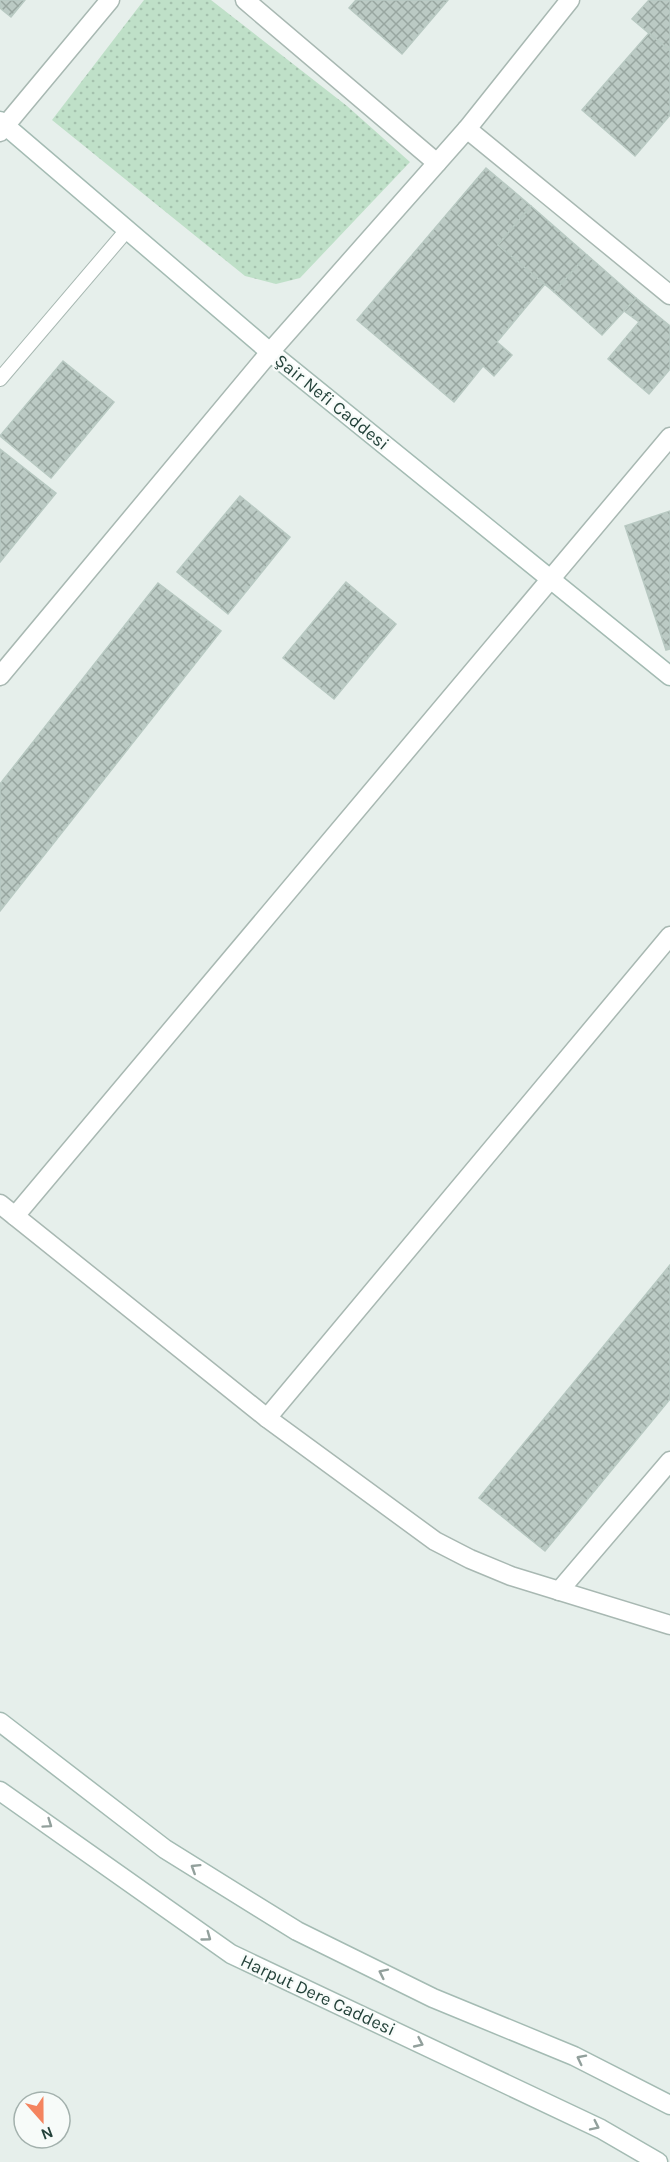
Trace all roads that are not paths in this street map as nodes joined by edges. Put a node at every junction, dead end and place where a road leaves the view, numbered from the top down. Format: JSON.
{"nodes":[{"id":1,"x":110,"y":0,"type":"edge"},
{"id":2,"x":245,"y":0,"type":"edge"},
{"id":3,"x":570,"y":0,"type":"edge"},
{"id":4,"x":2,"y":126,"type":"edge"},
{"id":5,"x":466,"y":129,"type":"junction"},
{"id":6,"x":437,"y":163,"type":"junction"},
{"id":7,"x":127,"y":230,"type":"junction"},
{"id":8,"x":670,"y":295,"type":"edge"},
{"id":9,"x":270,"y":352,"type":"junction"},
{"id":10,"x":0,"y":380,"type":"edge"},
{"id":11,"x":670,"y":437,"type":"edge"},
{"id":12,"x":550,"y":580,"type":"junction"},
{"id":13,"x":0,"y":676,"type":"edge"},
{"id":14,"x":670,"y":676,"type":"edge"},
{"id":15,"x":670,"y":936,"type":"edge"},
{"id":16,"x":0,"y":1204,"type":"edge"},
{"id":17,"x":15,"y":1216,"type":"junction"},
{"id":18,"x":267,"y":1418,"type":"junction"},
{"id":19,"x":670,"y":1461,"type":"edge"},
{"id":20,"x":559,"y":1592,"type":"junction"},
{"id":21,"x":670,"y":1624,"type":"edge"},
{"id":22,"x":0,"y":1722,"type":"edge"},
{"id":23,"x":0,"y":1791,"type":"edge"},
{"id":24,"x":670,"y":2106,"type":"edge"},
{"id":25,"x":658,"y":2162,"type":"edge"}],
"edges":[{"from":1,"to":4,"type":"street"},
{"from":2,"to":6,"type":"street"},
{"from":3,"to":5,"type":"street"},
{"from":4,"to":7,"type":"street","name":"Şair Nefi Caddesi"},
{"from":5,"to":6,"type":"street"},
{"from":5,"to":8,"type":"street"},
{"from":6,"to":9,"type":"street"},
{"from":7,"to":9,"type":"street","name":"Şair Nefi Caddesi"},
{"from":7,"to":10,"type":"lane"},
{"from":9,"to":12,"type":"street","name":"Şair Nefi Caddesi"},
{"from":9,"to":13,"type":"street"},
{"from":11,"to":12,"type":"street"},
{"from":12,"to":14,"type":"street","name":"Şair Nefi Caddesi"},
{"from":12,"to":17,"type":"street"},
{"from":15,"to":18,"type":"street"},
{"from":16,"to":17,"type":"street"},
{"from":17,"to":18,"type":"street"},
{"from":18,"to":20,"type":"street"},
{"from":19,"to":20,"type":"street"},
{"from":20,"to":21,"type":"street"},
{"from":24,"to":22,"type":"street","one_way":true},
{"from":23,"to":25,"type":"street","name":"Harput Dere Caddesi","one_way":true}]}
